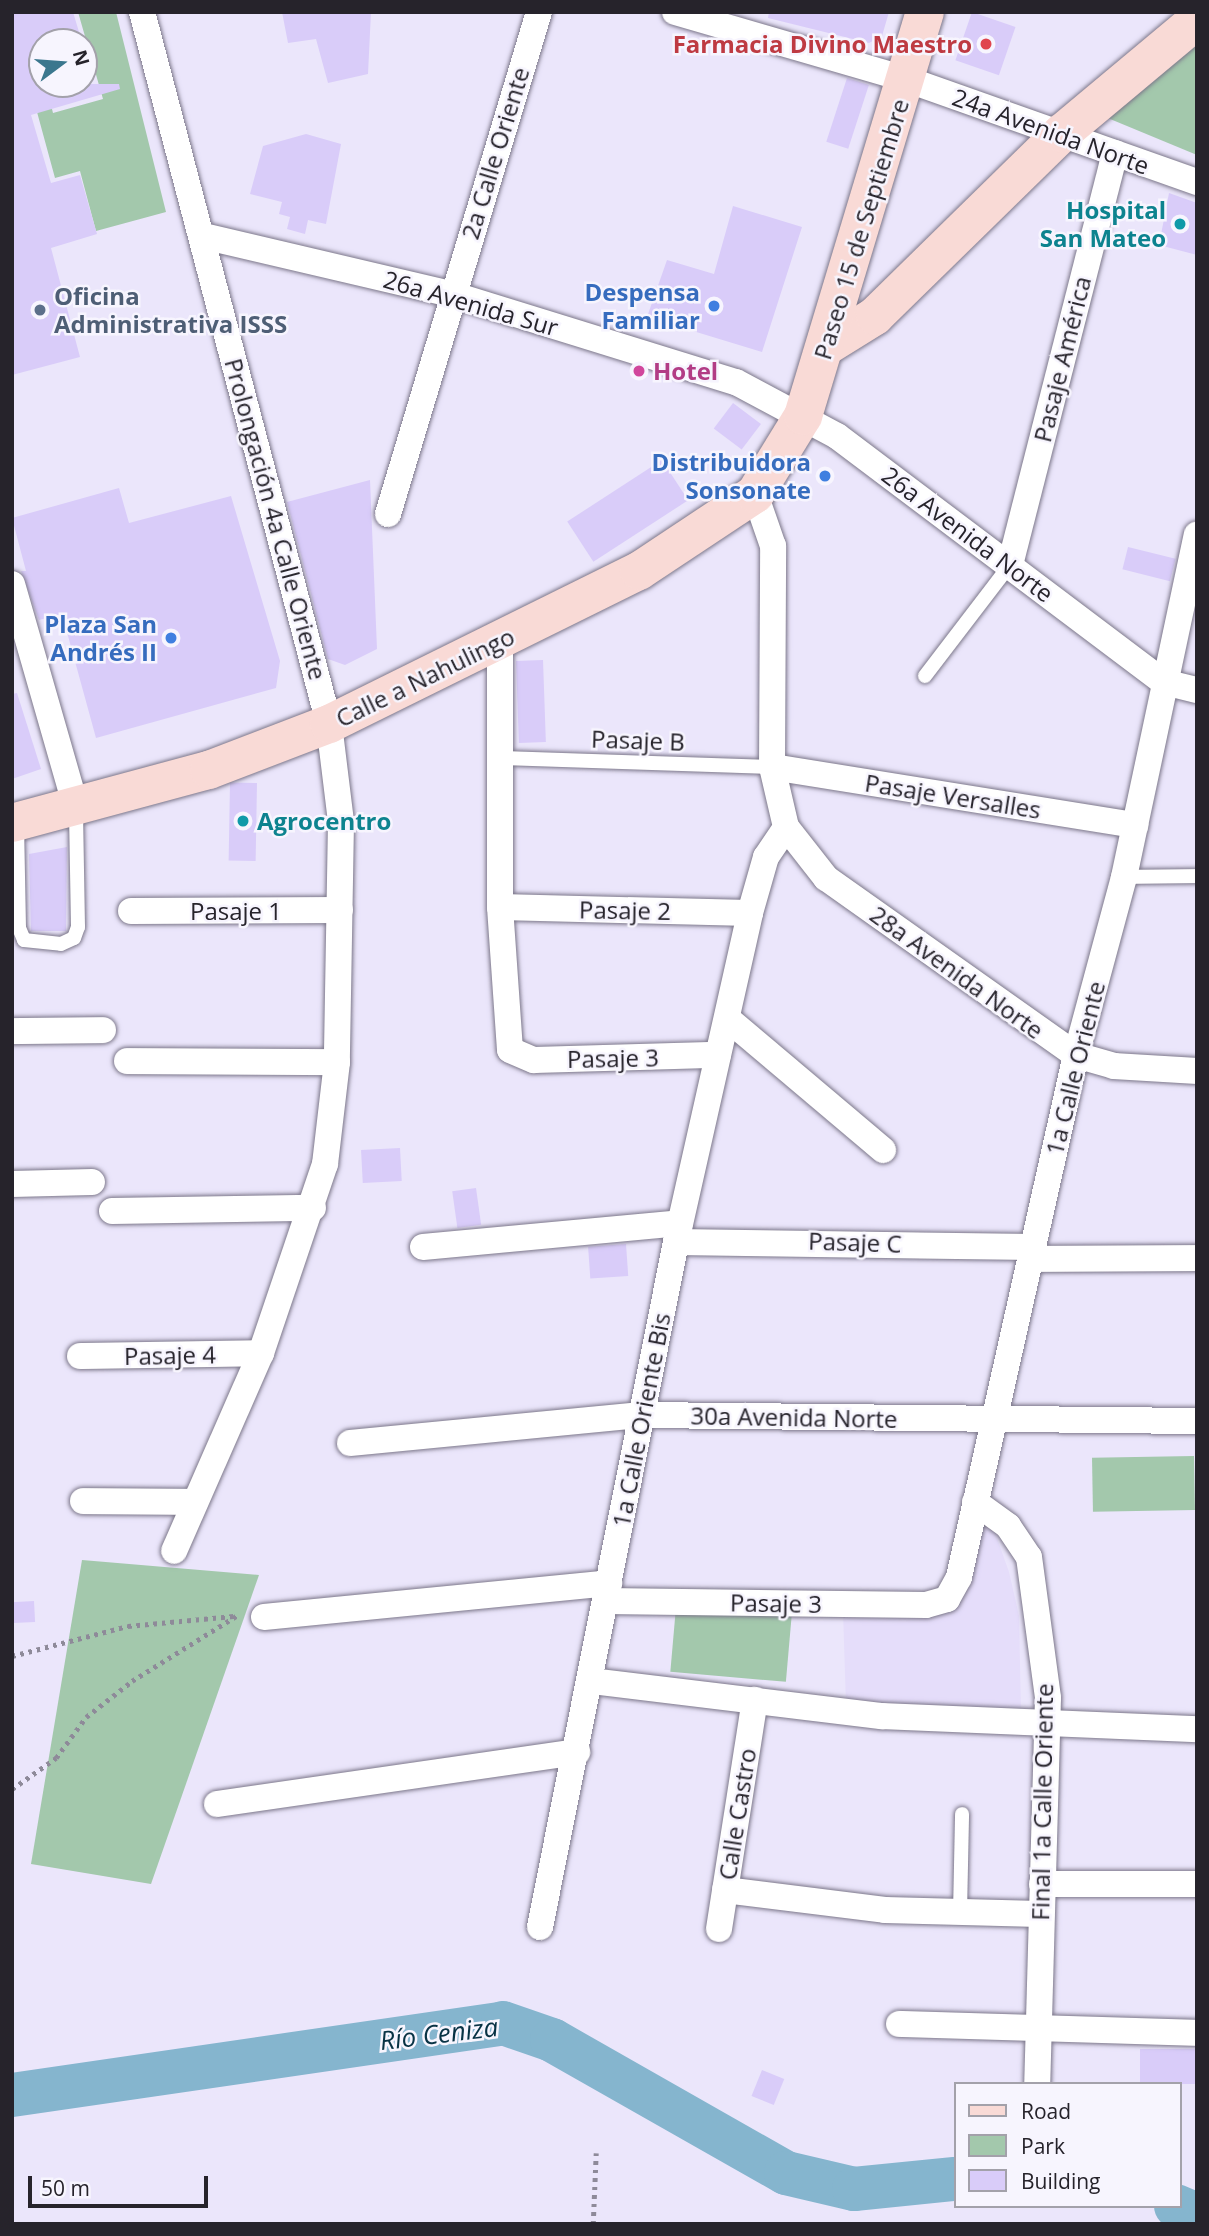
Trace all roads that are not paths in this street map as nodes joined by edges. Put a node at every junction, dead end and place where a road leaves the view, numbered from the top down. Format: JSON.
{"nodes":[{"id":1,"x":142,"y":12,"type":"edge"},
{"id":2,"x":539,"y":12,"type":"edge"},
{"id":3,"x":675,"y":12,"type":"edge"},
{"id":4,"x":925,"y":12,"type":"edge"},
{"id":5,"x":1197,"y":20,"type":"edge"},
{"id":6,"x":906,"y":79,"type":"junction"},
{"id":7,"x":1062,"y":133,"type":"junction"},
{"id":8,"x":1115,"y":153,"type":"junction"},
{"id":9,"x":1197,"y":182,"type":"edge"},
{"id":10,"x":203,"y":236,"type":"junction"},
{"id":11,"x":451,"y":294,"type":"junction"},
{"id":12,"x":827,"y":346,"type":"junction"},
{"id":13,"x":736,"y":382,"type":"joint"},
{"id":14,"x":796,"y":430,"type":"junction"},
{"id":15,"x":755,"y":494,"type":"junction"},
{"id":16,"x":388,"y":514,"type":"dead end"},
{"id":17,"x":1197,"y":536,"type":"edge"},
{"id":18,"x":1010,"y":565,"type":"junction"},
{"id":19,"x":12,"y":584,"type":"edge"},
{"id":20,"x":500,"y":640,"type":"junction"},
{"id":21,"x":925,"y":676,"type":"dead end"},
{"id":22,"x":1164,"y":682,"type":"junction"},
{"id":23,"x":1197,"y":690,"type":"edge"},
{"id":24,"x":329,"y":724,"type":"junction"},
{"id":25,"x":502,"y":758,"type":"junction"},
{"id":26,"x":772,"y":766,"type":"junction"},
{"id":27,"x":76,"y":807,"type":"junction"},
{"id":28,"x":15,"y":823,"type":"edge"},
{"id":29,"x":1135,"y":825,"type":"junction"},
{"id":30,"x":786,"y":827,"type":"junction"},
{"id":31,"x":1197,"y":876,"type":"edge"},
{"id":32,"x":1124,"y":877,"type":"junction"},
{"id":33,"x":500,"y":907,"type":"junction"},
{"id":34,"x":340,"y":910,"type":"junction"},
{"id":35,"x":131,"y":911,"type":"dead end"},
{"id":36,"x":750,"y":914,"type":"junction"},
{"id":37,"x":728,"y":1019,"type":"junction"},
{"id":38,"x":103,"y":1030,"type":"dead end"},
{"id":39,"x":12,"y":1031,"type":"edge"},
{"id":40,"x":718,"y":1055,"type":"junction"},
{"id":41,"x":1076,"y":1055,"type":"junction"},
{"id":42,"x":127,"y":1061,"type":"dead end"},
{"id":43,"x":337,"y":1062,"type":"junction"},
{"id":44,"x":1197,"y":1071,"type":"edge"},
{"id":45,"x":883,"y":1150,"type":"dead end"},
{"id":46,"x":92,"y":1182,"type":"dead end"},
{"id":47,"x":12,"y":1184,"type":"edge"},
{"id":48,"x":313,"y":1208,"type":"junction"},
{"id":49,"x":112,"y":1212,"type":"dead end"},
{"id":50,"x":678,"y":1233,"type":"junction"},
{"id":51,"x":423,"y":1247,"type":"dead end"},
{"id":52,"x":1033,"y":1253,"type":"junction"},
{"id":53,"x":1197,"y":1258,"type":"edge"},
{"id":54,"x":261,"y":1353,"type":"junction"},
{"id":55,"x":80,"y":1356,"type":"dead end"},
{"id":56,"x":642,"y":1415,"type":"junction"},
{"id":57,"x":992,"y":1420,"type":"junction"},
{"id":58,"x":1197,"y":1421,"type":"edge"},
{"id":59,"x":351,"y":1443,"type":"dead end"},
{"id":60,"x":83,"y":1501,"type":"dead end"},
{"id":61,"x":195,"y":1502,"type":"junction"},
{"id":62,"x":975,"y":1502,"type":"junction"},
{"id":63,"x":174,"y":1551,"type":"dead end"},
{"id":64,"x":607,"y":1592,"type":"junction"},
{"id":65,"x":947,"y":1599,"type":"joint"},
{"id":66,"x":264,"y":1617,"type":"road end"},
{"id":67,"x":591,"y":1681,"type":"junction"},
{"id":68,"x":755,"y":1700,"type":"junction"},
{"id":69,"x":1048,"y":1726,"type":"junction"},
{"id":70,"x":1197,"y":1729,"type":"edge"},
{"id":71,"x":577,"y":1752,"type":"junction"},
{"id":72,"x":217,"y":1804,"type":"dead end"},
{"id":73,"x":962,"y":1814,"type":"dead end"},
{"id":74,"x":1042,"y":1884,"type":"junction"},
{"id":75,"x":1197,"y":1884,"type":"edge"},
{"id":76,"x":725,"y":1889,"type":"junction"},
{"id":77,"x":960,"y":1913,"type":"junction"},
{"id":78,"x":1040,"y":1914,"type":"junction"},
{"id":79,"x":540,"y":1927,"type":"dead end"},
{"id":80,"x":719,"y":1929,"type":"dead end"},
{"id":81,"x":899,"y":2024,"type":"dead end"},
{"id":82,"x":1039,"y":2030,"type":"junction"},
{"id":83,"x":1197,"y":2033,"type":"edge"},
{"id":84,"x":1037,"y":2082,"type":"edge"}],
"edges":[{"from":1,"to":10,"type":"street","name":"Prolongación 4a Calle Oriente"},
{"from":2,"to":11,"type":"street","name":"2a Calle Oriente"},
{"from":3,"to":6,"type":"street","name":"24a Avenida Norte"},
{"from":4,"to":6,"type":"street","name":"Paseo 15 de Septiembre"},
{"from":5,"to":7,"type":"street"},
{"from":6,"to":7,"type":"street","name":"24a Avenida Norte"},
{"from":6,"to":12,"type":"street","name":"Paseo 15 de Septiembre"},
{"from":7,"to":8,"type":"street","name":"24a Avenida Norte"},
{"from":7,"to":12,"type":"street"},
{"from":8,"to":9,"type":"street","name":"24a Avenida Norte"},
{"from":8,"to":18,"type":"street","name":"Pasaje América"},
{"from":10,"to":11,"type":"street","name":"26a Avenida Sur"},
{"from":10,"to":24,"type":"street","name":"Prolongación 4a Calle Oriente"},
{"from":11,"to":13,"type":"street","name":"26a Avenida Sur"},
{"from":11,"to":16,"type":"street","name":"2a Calle Oriente"},
{"from":12,"to":14,"type":"street","name":"Paseo 15 de Septiembre"},
{"from":13,"to":14,"type":"street","name":"26a Avenida Norte"},
{"from":14,"to":15,"type":"street","name":"Calle a Nahulingo"},
{"from":14,"to":18,"type":"street","name":"26a Avenida Norte"},
{"from":15,"to":20,"type":"street","name":"Calle a Nahulingo"},
{"from":15,"to":26,"type":"street"},
{"from":17,"to":22,"type":"street","name":"1a Calle Oriente"},
{"from":18,"to":21,"type":"lane"},
{"from":18,"to":22,"type":"street","name":"26a Avenida Norte"},
{"from":19,"to":27,"type":"street"},
{"from":20,"to":24,"type":"street","name":"Calle a Nahulingo"},
{"from":20,"to":25,"type":"street"},
{"from":22,"to":23,"type":"street","name":"26a Avenida Norte"},
{"from":22,"to":29,"type":"street","name":"1a Calle Oriente"},
{"from":24,"to":27,"type":"street","name":"Calle a Nahulingo"},
{"from":24,"to":34,"type":"street","name":"Prolongación 4a Calle Oriente"},
{"from":25,"to":26,"type":"lane","name":"Pasaje B"},
{"from":25,"to":33,"type":"street"},
{"from":26,"to":29,"type":"street","name":"Pasaje Versalles"},
{"from":26,"to":30,"type":"street"},
{"from":27,"to":28,"type":"street","name":"Calle a Nahulingo"},
{"from":27,"to":28,"type":"lane"},
{"from":29,"to":32,"type":"street","name":"1a Calle Oriente"},
{"from":30,"to":36,"type":"street","name":"1a Calle Oriente Bis"},
{"from":30,"to":41,"type":"street","name":"28a Avenida Norte"},
{"from":31,"to":32,"type":"lane"},
{"from":32,"to":41,"type":"street","name":"1a Calle Oriente"},
{"from":33,"to":36,"type":"street","name":"Pasaje 2"},
{"from":33,"to":40,"type":"street","name":"Pasaje 3"},
{"from":34,"to":35,"type":"street","name":"Pasaje 1"},
{"from":34,"to":43,"type":"street","name":"Prolongación 4a Calle Oriente"},
{"from":36,"to":37,"type":"street","name":"1a Calle Oriente Bis"},
{"from":37,"to":40,"type":"street","name":"1a Calle Oriente Bis"},
{"from":37,"to":45,"type":"street"},
{"from":38,"to":39,"type":"street"},
{"from":40,"to":50,"type":"street","name":"1a Calle Oriente Bis"},
{"from":41,"to":44,"type":"street","name":"28a Avenida Norte"},
{"from":41,"to":52,"type":"street","name":"1a Calle Oriente"},
{"from":42,"to":43,"type":"street"},
{"from":43,"to":48,"type":"street","name":"Prolongación 4a Calle Oriente"},
{"from":46,"to":47,"type":"street"},
{"from":48,"to":49,"type":"street"},
{"from":48,"to":54,"type":"street","name":"Prolongación 4a Calle Oriente"},
{"from":50,"to":51,"type":"street","name":"Pasaje C"},
{"from":50,"to":52,"type":"street","name":"Pasaje C"},
{"from":50,"to":56,"type":"street","name":"1a Calle Oriente Bis"},
{"from":52,"to":53,"type":"street","name":"Pasaje C"},
{"from":52,"to":57,"type":"street","name":"1a Calle Oriente"},
{"from":54,"to":55,"type":"street","name":"Pasaje 4"},
{"from":54,"to":61,"type":"street","name":"Prolongación 4a Calle Oriente"},
{"from":56,"to":57,"type":"street","name":"30a Avenida Norte"},
{"from":56,"to":59,"type":"street","name":"30a Avenida Norte"},
{"from":56,"to":64,"type":"street","name":"1a Calle Oriente Bis"},
{"from":57,"to":58,"type":"street","name":"30a Avenida Norte"},
{"from":57,"to":62,"type":"street","name":"1a Calle Oriente"},
{"from":60,"to":61,"type":"street"},
{"from":61,"to":63,"type":"street","name":"Prolongación 4a Calle Oriente"},
{"from":62,"to":65,"type":"street","name":"1a Calle Oriente"},
{"from":62,"to":69,"type":"street","name":"Final 1a Calle Oriente"},
{"from":64,"to":65,"type":"street","name":"Pasaje 3"},
{"from":64,"to":66,"type":"street","name":"Pasaje 3"},
{"from":64,"to":67,"type":"street","name":"1a Calle Oriente Bis"},
{"from":67,"to":68,"type":"street"},
{"from":67,"to":71,"type":"street","name":"1a Calle Oriente Bis"},
{"from":68,"to":69,"type":"street"},
{"from":68,"to":76,"type":"street","name":"Calle Castro"},
{"from":69,"to":70,"type":"street"},
{"from":69,"to":74,"type":"street","name":"Final 1a Calle Oriente"},
{"from":71,"to":72,"type":"street"},
{"from":71,"to":79,"type":"street","name":"1a Calle Oriente Bis"},
{"from":73,"to":77,"type":"lane"},
{"from":74,"to":75,"type":"street"},
{"from":74,"to":78,"type":"street","name":"Final 1a Calle Oriente"},
{"from":76,"to":77,"type":"street"},
{"from":76,"to":80,"type":"street","name":"Calle Castro"},
{"from":77,"to":78,"type":"street"},
{"from":78,"to":82,"type":"street","name":"Final 1a Calle Oriente"},
{"from":81,"to":82,"type":"street"},
{"from":82,"to":83,"type":"street"},
{"from":82,"to":84,"type":"street","name":"Final 1a Calle Oriente"}]}
